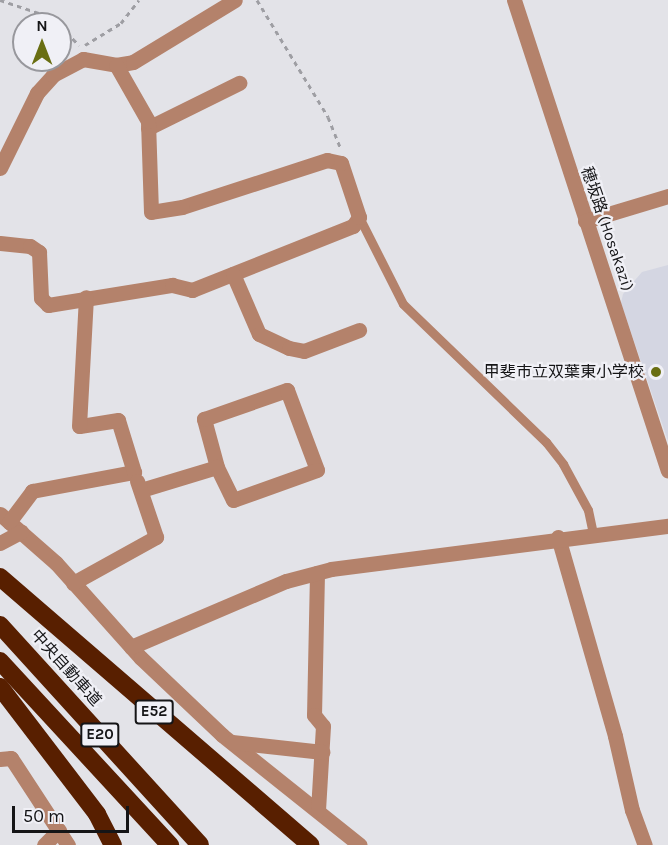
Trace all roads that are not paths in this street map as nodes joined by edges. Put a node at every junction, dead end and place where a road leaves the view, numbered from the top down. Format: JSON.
{"nodes":[{"id":1,"x":235,"y":0,"type":"edge"},
{"id":2,"x":514,"y":0,"type":"edge"},
{"id":3,"x":116,"y":65,"type":"junction"},
{"id":4,"x":239,"y":83,"type":"dead end"},
{"id":5,"x":148,"y":128,"type":"junction"},
{"id":6,"x":0,"y":168,"type":"edge"},
{"id":7,"x":668,"y":196,"type":"edge"},
{"id":8,"x":359,"y":217,"type":"junction"},
{"id":9,"x":585,"y":221,"type":"junction"},
{"id":10,"x":0,"y":243,"type":"edge"},
{"id":11,"x":233,"y":274,"type":"junction"},
{"id":12,"x":86,"y":297,"type":"junction"},
{"id":13,"x":359,"y":330,"type":"dead end"},
{"id":14,"x":217,"y":467,"type":"junction"},
{"id":15,"x":668,"y":470,"type":"edge"},
{"id":16,"x":134,"y":472,"type":"junction"},
{"id":17,"x":141,"y":490,"type":"junction"},
{"id":18,"x":5,"y":518,"type":"edge"},
{"id":19,"x":668,"y":526,"type":"edge"},
{"id":20,"x":593,"y":534,"type":"junction"},
{"id":21,"x":558,"y":537,"type":"junction"},
{"id":22,"x":10,"y":538,"type":"edge"},
{"id":23,"x":316,"y":573,"type":"junction"},
{"id":24,"x":0,"y":577,"type":"edge"},
{"id":25,"x":74,"y":583,"type":"junction"},
{"id":26,"x":0,"y":625,"type":"edge"},
{"id":27,"x":131,"y":647,"type":"junction"},
{"id":28,"x":0,"y":661,"type":"edge"},
{"id":29,"x":0,"y":687,"type":"edge"},
{"id":30,"x":231,"y":742,"type":"junction"},
{"id":31,"x":322,"y":752,"type":"junction"},
{"id":32,"x":0,"y":759,"type":"edge"},
{"id":33,"x":318,"y":810,"type":"junction"},
{"id":34,"x":59,"y":830,"type":"junction"},
{"id":35,"x":44,"y":845,"type":"edge"},
{"id":36,"x":68,"y":845,"type":"edge"},
{"id":37,"x":113,"y":845,"type":"edge"},
{"id":38,"x":170,"y":845,"type":"edge"},
{"id":39,"x":200,"y":845,"type":"edge"},
{"id":40,"x":310,"y":845,"type":"edge"},
{"id":41,"x":360,"y":845,"type":"edge"},
{"id":42,"x":645,"y":845,"type":"edge"}],
"edges":[{"from":1,"to":3,"type":"street"},
{"from":2,"to":9,"type":"street","name":"穂坂路 (Hosakazi)"},
{"from":3,"to":5,"type":"street"},
{"from":3,"to":6,"type":"street"},
{"from":4,"to":5,"type":"street"},
{"from":5,"to":8,"type":"street"},
{"from":7,"to":9,"type":"street"},
{"from":8,"to":11,"type":"street"},
{"from":8,"to":20,"type":"lane"},
{"from":9,"to":15,"type":"street","name":"穂坂路 (Hosakazi)"},
{"from":10,"to":12,"type":"street"},
{"from":11,"to":12,"type":"street"},
{"from":11,"to":13,"type":"street"},
{"from":12,"to":16,"type":"street"},
{"from":14,"to":14,"type":"street"},
{"from":14,"to":17,"type":"street"},
{"from":16,"to":17,"type":"street"},
{"from":16,"to":18,"type":"street"},
{"from":17,"to":25,"type":"street"},
{"from":18,"to":22,"type":"street"},
{"from":19,"to":20,"type":"street"},
{"from":20,"to":21,"type":"street"},
{"from":21,"to":23,"type":"street"},
{"from":21,"to":42,"type":"street"},
{"from":22,"to":25,"type":"street"},
{"from":23,"to":27,"type":"street"},
{"from":23,"to":31,"type":"street"},
{"from":24,"to":40,"type":"highway","number":"E52"},
{"from":25,"to":27,"type":"street"},
{"from":26,"to":39,"type":"highway","name":"中央自動車道","number":"E20"},
{"from":27,"to":30,"type":"street"},
{"from":28,"to":38,"type":"highway","number":"E20"},
{"from":29,"to":37,"type":"highway"},
{"from":30,"to":31,"type":"street"},
{"from":30,"to":33,"type":"street"},
{"from":31,"to":33,"type":"street"},
{"from":32,"to":34,"type":"street"},
{"from":33,"to":41,"type":"street"},
{"from":34,"to":35,"type":"street"},
{"from":34,"to":36,"type":"street"}]}
